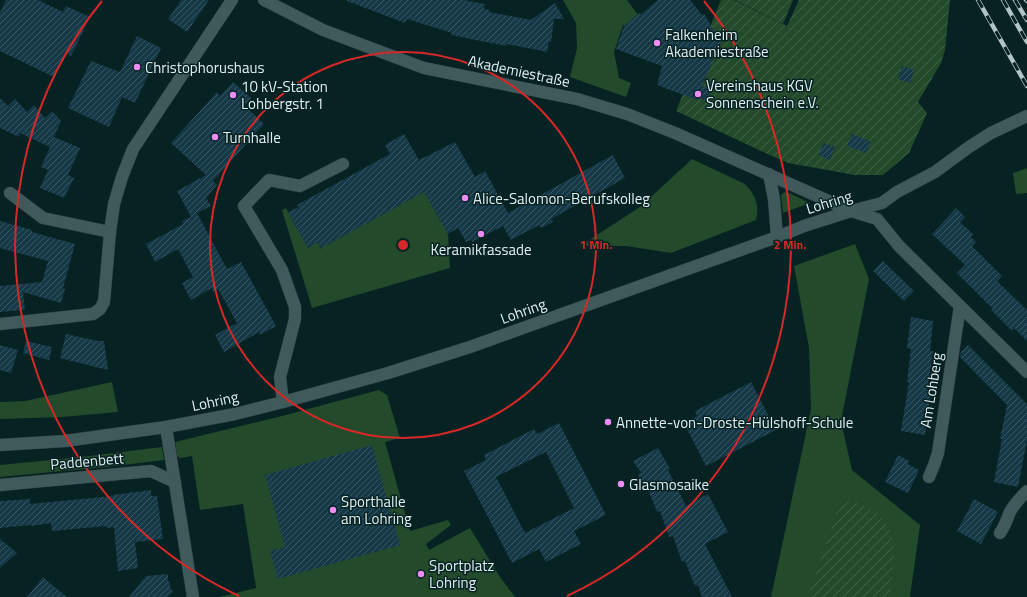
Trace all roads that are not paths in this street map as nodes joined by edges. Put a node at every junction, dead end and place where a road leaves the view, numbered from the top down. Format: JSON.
{"nodes":[{"id":1,"x":232,"y":0,"type":"edge"},
{"id":2,"x":264,"y":0,"type":"edge"},
{"id":3,"x":1025,"y":117,"type":"edge"},
{"id":4,"x":343,"y":164,"type":"dead end"},
{"id":5,"x":769,"y":174,"type":"junction"},
{"id":6,"x":10,"y":193,"type":"dead end"},
{"id":7,"x":851,"y":211,"type":"junction"},
{"id":8,"x":110,"y":232,"type":"junction"},
{"id":9,"x":778,"y":237,"type":"junction"},
{"id":10,"x":960,"y":306,"type":"junction"},
{"id":11,"x":0,"y":324,"type":"edge"},
{"id":12,"x":1027,"y":372,"type":"edge"},
{"id":13,"x":283,"y":402,"type":"junction"},
{"id":14,"x":166,"y":427,"type":"junction"},
{"id":15,"x":0,"y":445,"type":"edge"},
{"id":16,"x":929,"y":477,"type":"dead end"},
{"id":17,"x":175,"y":482,"type":"junction"},
{"id":18,"x":0,"y":485,"type":"edge"},
{"id":19,"x":1027,"y":491,"type":"edge"},
{"id":20,"x":1000,"y":533,"type":"dead end"},
{"id":21,"x":193,"y":597,"type":"edge"}],
"edges":[{"from":1,"to":8,"type":"street"},
{"from":2,"to":5,"type":"street","name":"Akademiestraße"},
{"from":3,"to":7,"type":"street","name":"Lohring"},
{"from":4,"to":13,"type":"street"},
{"from":5,"to":7,"type":"street","name":"Akademiestraße"},
{"from":5,"to":9,"type":"street"},
{"from":6,"to":8,"type":"street"},
{"from":7,"to":9,"type":"street","name":"Lohring"},
{"from":7,"to":10,"type":"street"},
{"from":8,"to":11,"type":"street"},
{"from":9,"to":13,"type":"street","name":"Lohring"},
{"from":10,"to":12,"type":"street"},
{"from":10,"to":16,"type":"street","name":"Am Lohberg"},
{"from":13,"to":14,"type":"street","name":"Lohring"},
{"from":14,"to":15,"type":"street","name":"Lohring"},
{"from":14,"to":17,"type":"street"},
{"from":17,"to":18,"type":"street","name":"Paddenbett"},
{"from":17,"to":21,"type":"street"},
{"from":19,"to":20,"type":"street"}]}
